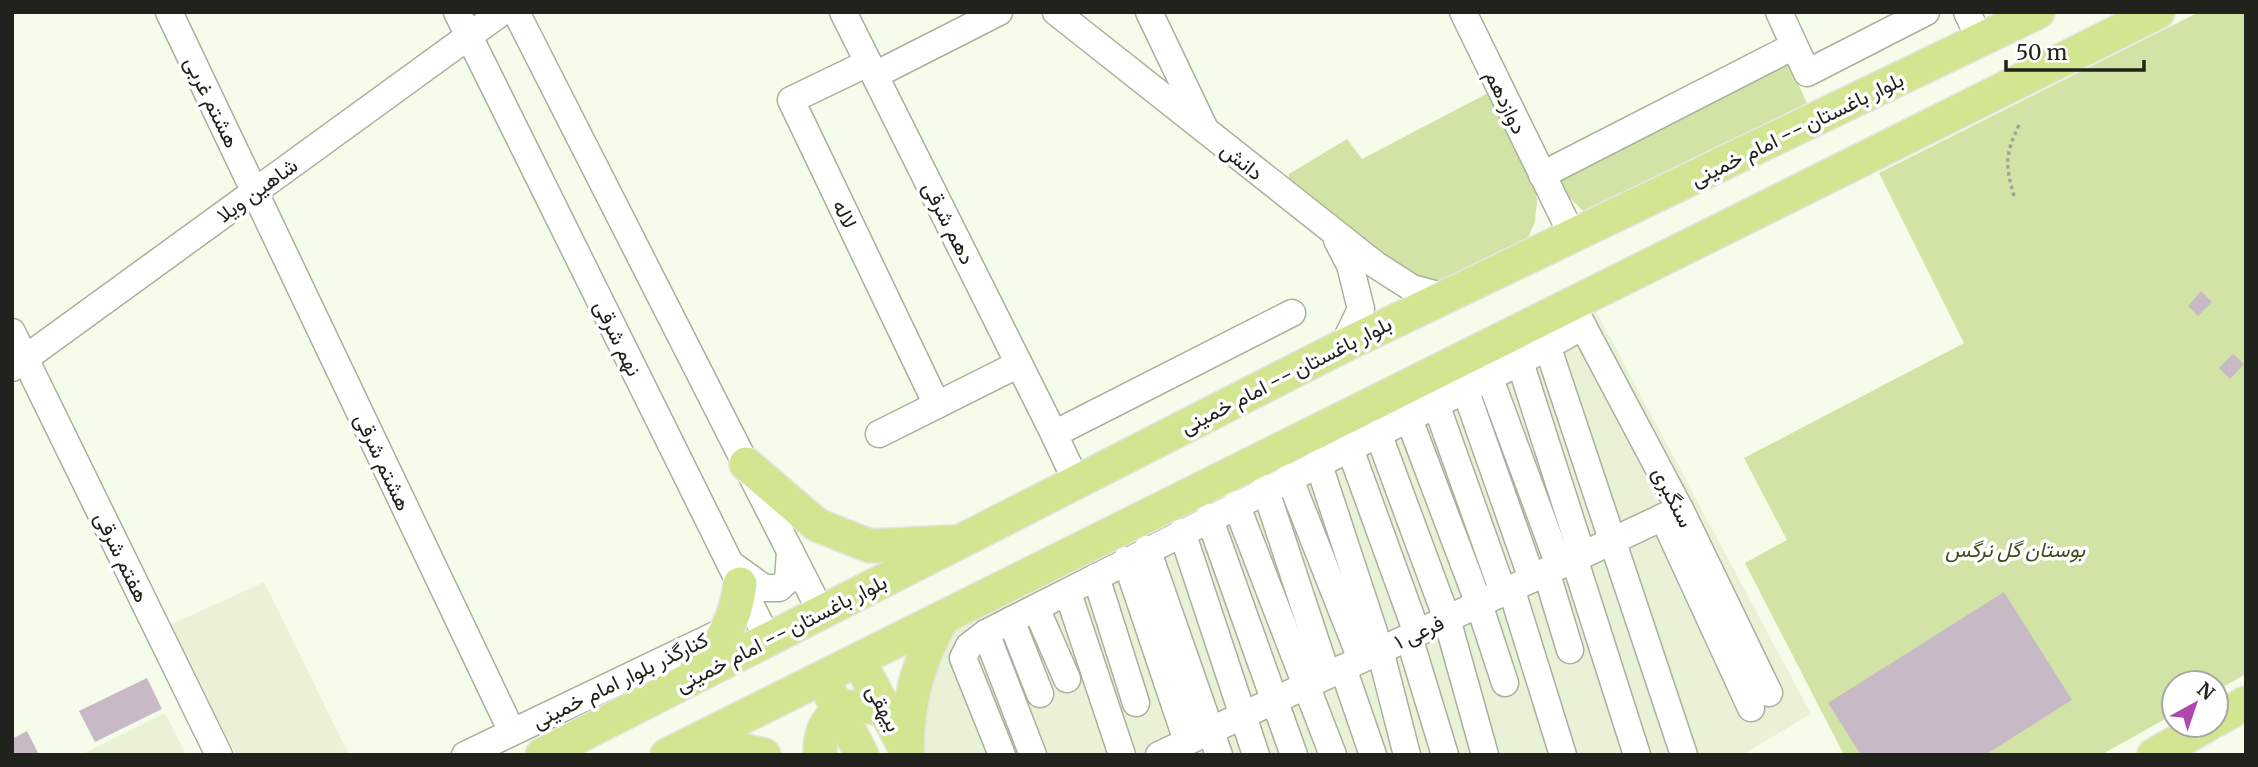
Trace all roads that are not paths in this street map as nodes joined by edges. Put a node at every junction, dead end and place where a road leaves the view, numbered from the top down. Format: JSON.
{"nodes":[{"id":1,"x":169,"y":12,"type":"edge"},
{"id":2,"x":457,"y":12,"type":"edge"},
{"id":3,"x":502,"y":12,"type":"edge"},
{"id":4,"x":516,"y":12,"type":"edge"},
{"id":5,"x":843,"y":12,"type":"edge"},
{"id":6,"x":999,"y":12,"type":"edge"},
{"id":7,"x":1056,"y":12,"type":"edge"},
{"id":8,"x":1149,"y":12,"type":"edge"},
{"id":9,"x":1463,"y":12,"type":"edge"},
{"id":10,"x":1779,"y":12,"type":"edge"},
{"id":11,"x":1926,"y":12,"type":"edge"},
{"id":12,"x":2038,"y":12,"type":"edge"},
{"id":13,"x":2148,"y":15,"type":"edge"},
{"id":14,"x":1974,"y":26,"type":"edge"},
{"id":15,"x":469,"y":36,"type":"junction"},
{"id":16,"x":1794,"y":46,"type":"junction"},
{"id":17,"x":872,"y":69,"type":"junction"},
{"id":18,"x":1208,"y":134,"type":"junction"},
{"id":19,"x":1546,"y":183,"type":"junction"},
{"id":20,"x":255,"y":192,"type":"junction"},
{"id":21,"x":1633,"y":208,"type":"junction"},
{"id":22,"x":1335,"y":235,"type":"junction"},
{"id":23,"x":1573,"y":237,"type":"junction"},
{"id":24,"x":1520,"y":262,"type":"junction"},
{"id":25,"x":1446,"y":297,"type":"junction"},
{"id":26,"x":1292,"y":313,"type":"dead end"},
{"id":27,"x":1577,"y":315,"type":"junction"},
{"id":28,"x":12,"y":332,"type":"edge"},
{"id":29,"x":1343,"y":345,"type":"junction"},
{"id":30,"x":1548,"y":348,"type":"junction"},
{"id":31,"x":1520,"y":362,"type":"junction"},
{"id":32,"x":19,"y":363,"type":"edge"},
{"id":33,"x":1019,"y":364,"type":"junction"},
{"id":34,"x":1489,"y":376,"type":"junction"},
{"id":35,"x":1465,"y":389,"type":"junction"},
{"id":36,"x":1436,"y":404,"type":"junction"},
{"id":37,"x":937,"y":405,"type":"junction"},
{"id":38,"x":1409,"y":419,"type":"junction"},
{"id":39,"x":1378,"y":433,"type":"junction"},
{"id":40,"x":879,"y":434,"type":"dead end"},
{"id":41,"x":1054,"y":434,"type":"junction"},
{"id":42,"x":1349,"y":446,"type":"junction"},
{"id":43,"x":1318,"y":462,"type":"junction"},
{"id":44,"x":746,"y":464,"type":"junction"},
{"id":45,"x":1289,"y":477,"type":"junction"},
{"id":46,"x":1076,"y":481,"type":"junction"},
{"id":47,"x":1265,"y":488,"type":"junction"},
{"id":48,"x":1236,"y":504,"type":"junction"},
{"id":49,"x":1671,"y":513,"type":"junction"},
{"id":50,"x":1209,"y":517,"type":"junction"},
{"id":51,"x":1182,"y":532,"type":"junction"},
{"id":52,"x":1613,"y":540,"type":"junction"},
{"id":53,"x":964,"y":541,"type":"junction"},
{"id":54,"x":790,"y":552,"type":"junction"},
{"id":55,"x":1136,"y":555,"type":"junction"},
{"id":56,"x":1544,"y":573,"type":"junction"},
{"id":57,"x":736,"y":574,"type":"junction"},
{"id":58,"x":1096,"y":577,"type":"junction"},
{"id":59,"x":1068,"y":593,"type":"junction"},
{"id":60,"x":1479,"y":604,"type":"junction"},
{"id":61,"x":1036,"y":608,"type":"junction"},
{"id":62,"x":821,"y":612,"type":"junction"},
{"id":63,"x":1447,"y":619,"type":"junction"},
{"id":64,"x":941,"y":620,"type":"junction"},
{"id":65,"x":1012,"y":620,"type":"junction"},
{"id":66,"x":728,"y":629,"type":"junction"},
{"id":67,"x":986,"y":633,"type":"junction"},
{"id":68,"x":1413,"y":635,"type":"junction"},
{"id":69,"x":768,"y":640,"type":"junction"},
{"id":70,"x":1570,"y":650,"type":"dead end"},
{"id":71,"x":859,"y":661,"type":"junction"},
{"id":72,"x":1343,"y":668,"type":"junction"},
{"id":73,"x":822,"y":679,"type":"junction"},
{"id":74,"x":1067,"y":679,"type":"dead end"},
{"id":75,"x":1505,"y":683,"type":"dead end"},
{"id":76,"x":680,"y":684,"type":"junction"},
{"id":77,"x":1040,"y":694,"type":"dead end"},
{"id":78,"x":1275,"y":700,"type":"junction"},
{"id":79,"x":1760,"y":700,"type":"dead end"},
{"id":80,"x":2246,"y":703,"type":"edge"},
{"id":81,"x":1136,"y":704,"type":"dead end"},
{"id":82,"x":886,"y":710,"type":"junction"},
{"id":83,"x":840,"y":711,"type":"junction"},
{"id":84,"x":2230,"y":712,"type":"edge"},
{"id":85,"x":1244,"y":715,"type":"junction"},
{"id":86,"x":512,"y":732,"type":"junction"},
{"id":87,"x":2182,"y":739,"type":"edge"},
{"id":88,"x":1216,"y":742,"type":"edge"},
{"id":89,"x":1177,"y":749,"type":"edge"},
{"id":90,"x":677,"y":750,"type":"edge"},
{"id":91,"x":908,"y":753,"type":"edge"},
{"id":92,"x":219,"y":755,"type":"edge"},
{"id":93,"x":465,"y":755,"type":"edge"},
{"id":94,"x":542,"y":755,"type":"edge"},
{"id":95,"x":764,"y":755,"type":"edge"},
{"id":96,"x":820,"y":755,"type":"edge"},
{"id":97,"x":862,"y":755,"type":"edge"},
{"id":98,"x":1002,"y":755,"type":"edge"},
{"id":99,"x":1033,"y":755,"type":"edge"},
{"id":100,"x":1122,"y":755,"type":"edge"},
{"id":101,"x":1256,"y":755,"type":"edge"},
{"id":102,"x":1294,"y":755,"type":"edge"},
{"id":103,"x":1333,"y":755,"type":"edge"},
{"id":104,"x":1373,"y":755,"type":"edge"},
{"id":105,"x":1407,"y":755,"type":"edge"},
{"id":106,"x":1445,"y":755,"type":"edge"},
{"id":107,"x":1485,"y":755,"type":"edge"},
{"id":108,"x":1563,"y":755,"type":"edge"},
{"id":109,"x":1637,"y":755,"type":"edge"},
{"id":110,"x":1684,"y":755,"type":"edge"},
{"id":111,"x":2154,"y":755,"type":"edge"}],
"edges":[{"from":1,"to":20,"type":"street","name":"هشتم غربی"},
{"from":2,"to":15,"type":"street","name":"نهم شرقی"},
{"from":3,"to":15,"type":"street","name":"شاهین ویلا"},
{"from":4,"to":44,"type":"street"},
{"from":5,"to":17,"type":"street","name":"دهم شرقی"},
{"from":6,"to":17,"type":"street"},
{"from":7,"to":18,"type":"street","name":"دانش"},
{"from":8,"to":18,"type":"street"},
{"from":9,"to":19,"type":"street","name":"دوازدهم"},
{"from":10,"to":16,"type":"street"},
{"from":11,"to":16,"type":"street"},
{"from":12,"to":14,"type":"main road","name":"بلوار باغستان -- امام خمینی"},
{"from":13,"to":27,"type":"main road"},
{"from":14,"to":21,"type":"main road","name":"بلوار باغستان -- امام خمینی"},
{"from":15,"to":20,"type":"street","name":"شاهین ویلا"},
{"from":15,"to":57,"type":"street","name":"نهم شرقی"},
{"from":16,"to":19,"type":"street"},
{"from":17,"to":33,"type":"street","name":"دهم شرقی"},
{"from":17,"to":37,"type":"street","name":"لاله"},
{"from":18,"to":22,"type":"street","name":"دانش"},
{"from":19,"to":21,"type":"street"},
{"from":19,"to":23,"type":"street","name":"دوازدهم"},
{"from":19,"to":24,"type":"street"},
{"from":20,"to":32,"type":"street","name":"شاهین ویلا"},
{"from":20,"to":86,"type":"street","name":"هشتم شرقی"},
{"from":21,"to":23,"type":"main road","name":"بلوار باغستان -- امام خمینی"},
{"from":22,"to":25,"type":"street"},
{"from":22,"to":29,"type":"street","name":"دانش"},
{"from":23,"to":24,"type":"main road","name":"بلوار باغستان -- امام خمینی"},
{"from":24,"to":25,"type":"main road","name":"بلوار باغستان -- امام خمینی"},
{"from":25,"to":29,"type":"main road","name":"بلوار باغستان -- امام خمینی"},
{"from":26,"to":41,"type":"street"},
{"from":27,"to":30,"type":"street"},
{"from":27,"to":49,"type":"street","name":"سنگبری"},
{"from":27,"to":64,"type":"main road"},
{"from":28,"to":32,"type":"street","name":"هفتم شرقی"},
{"from":29,"to":46,"type":"main road","name":"بلوار باغستان -- امام خمینی"},
{"from":30,"to":31,"type":"street"},
{"from":30,"to":52,"type":"street"},
{"from":31,"to":34,"type":"street"},
{"from":31,"to":56,"type":"street"},
{"from":32,"to":92,"type":"street","name":"هفتم شرقی"},
{"from":33,"to":37,"type":"street"},
{"from":33,"to":41,"type":"street","name":"دهم شرقی"},
{"from":34,"to":35,"type":"street"},
{"from":34,"to":56,"type":"street"},
{"from":35,"to":36,"type":"street"},
{"from":35,"to":56,"type":"street"},
{"from":36,"to":38,"type":"street"},
{"from":36,"to":56,"type":"street"},
{"from":37,"to":40,"type":"street"},
{"from":38,"to":39,"type":"street"},
{"from":38,"to":60,"type":"street"},
{"from":39,"to":42,"type":"street"},
{"from":39,"to":63,"type":"street"},
{"from":41,"to":46,"type":"street","name":"دهم شرقی"},
{"from":42,"to":43,"type":"street"},
{"from":42,"to":68,"type":"street"},
{"from":43,"to":45,"type":"street"},
{"from":43,"to":72,"type":"street"},
{"from":44,"to":53,"type":"main road"},
{"from":44,"to":54,"type":"street"},
{"from":45,"to":47,"type":"street"},
{"from":45,"to":72,"type":"street"},
{"from":46,"to":53,"type":"main road","name":"بلوار باغستان -- امام خمینی"},
{"from":47,"to":48,"type":"street"},
{"from":47,"to":72,"type":"street"},
{"from":48,"to":50,"type":"street"},
{"from":48,"to":72,"type":"street"},
{"from":49,"to":52,"type":"street","name":"۱ فرعی"},
{"from":49,"to":79,"type":"street","name":"سنگبری"},
{"from":50,"to":51,"type":"street"},
{"from":50,"to":78,"type":"street"},
{"from":51,"to":55,"type":"street"},
{"from":51,"to":85,"type":"street"},
{"from":52,"to":56,"type":"street","name":"۱ فرعی"},
{"from":52,"to":110,"type":"street"},
{"from":53,"to":62,"type":"main road","name":"بلوار باغستان -- امام خمینی"},
{"from":54,"to":57,"type":"street"},
{"from":54,"to":62,"type":"street"},
{"from":55,"to":58,"type":"street"},
{"from":55,"to":88,"type":"street"},
{"from":55,"to":89,"type":"street"},
{"from":56,"to":60,"type":"street","name":"۱ فرعی"},
{"from":56,"to":70,"type":"street"},
{"from":56,"to":108,"type":"street"},
{"from":56,"to":109,"type":"street"},
{"from":57,"to":66,"type":"main road"},
{"from":57,"to":69,"type":"street","name":"نهم شرقی"},
{"from":58,"to":59,"type":"street"},
{"from":58,"to":81,"type":"street"},
{"from":59,"to":61,"type":"street"},
{"from":59,"to":100,"type":"street"},
{"from":60,"to":63,"type":"street","name":"۱ فرعی"},
{"from":60,"to":75,"type":"street"},
{"from":61,"to":65,"type":"street"},
{"from":61,"to":74,"type":"street"},
{"from":62,"to":69,"type":"main road","name":"بلوار باغستان -- امام خمینی"},
{"from":63,"to":68,"type":"street","name":"۱ فرعی"},
{"from":63,"to":107,"type":"street"},
{"from":64,"to":71,"type":"main road"},
{"from":64,"to":91,"type":"main road"},
{"from":65,"to":67,"type":"street"},
{"from":65,"to":77,"type":"street"},
{"from":66,"to":76,"type":"main road"},
{"from":66,"to":86,"type":"street","name":"کنارگذر بلوار امام خمینی"},
{"from":67,"to":98,"type":"street"},
{"from":67,"to":99,"type":"street"},
{"from":68,"to":72,"type":"street","name":"۱ فرعی"},
{"from":68,"to":106,"type":"street"},
{"from":69,"to":76,"type":"main road","name":"بلوار باغستان -- امام خمینی"},
{"from":71,"to":73,"type":"main road"},
{"from":71,"to":82,"type":"main road","name":"بیهقی"},
{"from":72,"to":78,"type":"street","name":"۱ فرعی"},
{"from":72,"to":103,"type":"street"},
{"from":72,"to":104,"type":"street"},
{"from":72,"to":105,"type":"street"},
{"from":73,"to":83,"type":"main road","name":"بیهقی"},
{"from":73,"to":90,"type":"main road"},
{"from":76,"to":94,"type":"main road","name":"بلوار باغستان -- امام خمینی"},
{"from":78,"to":85,"type":"street","name":"۱ فرعی"},
{"from":78,"to":102,"type":"street"},
{"from":80,"to":84,"type":"main road"},
{"from":82,"to":83,"type":"main road"},
{"from":82,"to":91,"type":"main road","name":"بیهقی"},
{"from":83,"to":96,"type":"main road"},
{"from":83,"to":97,"type":"main road","name":"بیهقی"},
{"from":85,"to":88,"type":"street","name":"۱ فرعی"},
{"from":85,"to":101,"type":"street"},
{"from":86,"to":93,"type":"street","name":"کنارگذر بلوار امام خمینی"},
{"from":87,"to":111,"type":"main road"},
{"from":88,"to":89,"type":"street","name":"۱ فرعی"},
{"from":90,"to":95,"type":"main road"}]}
